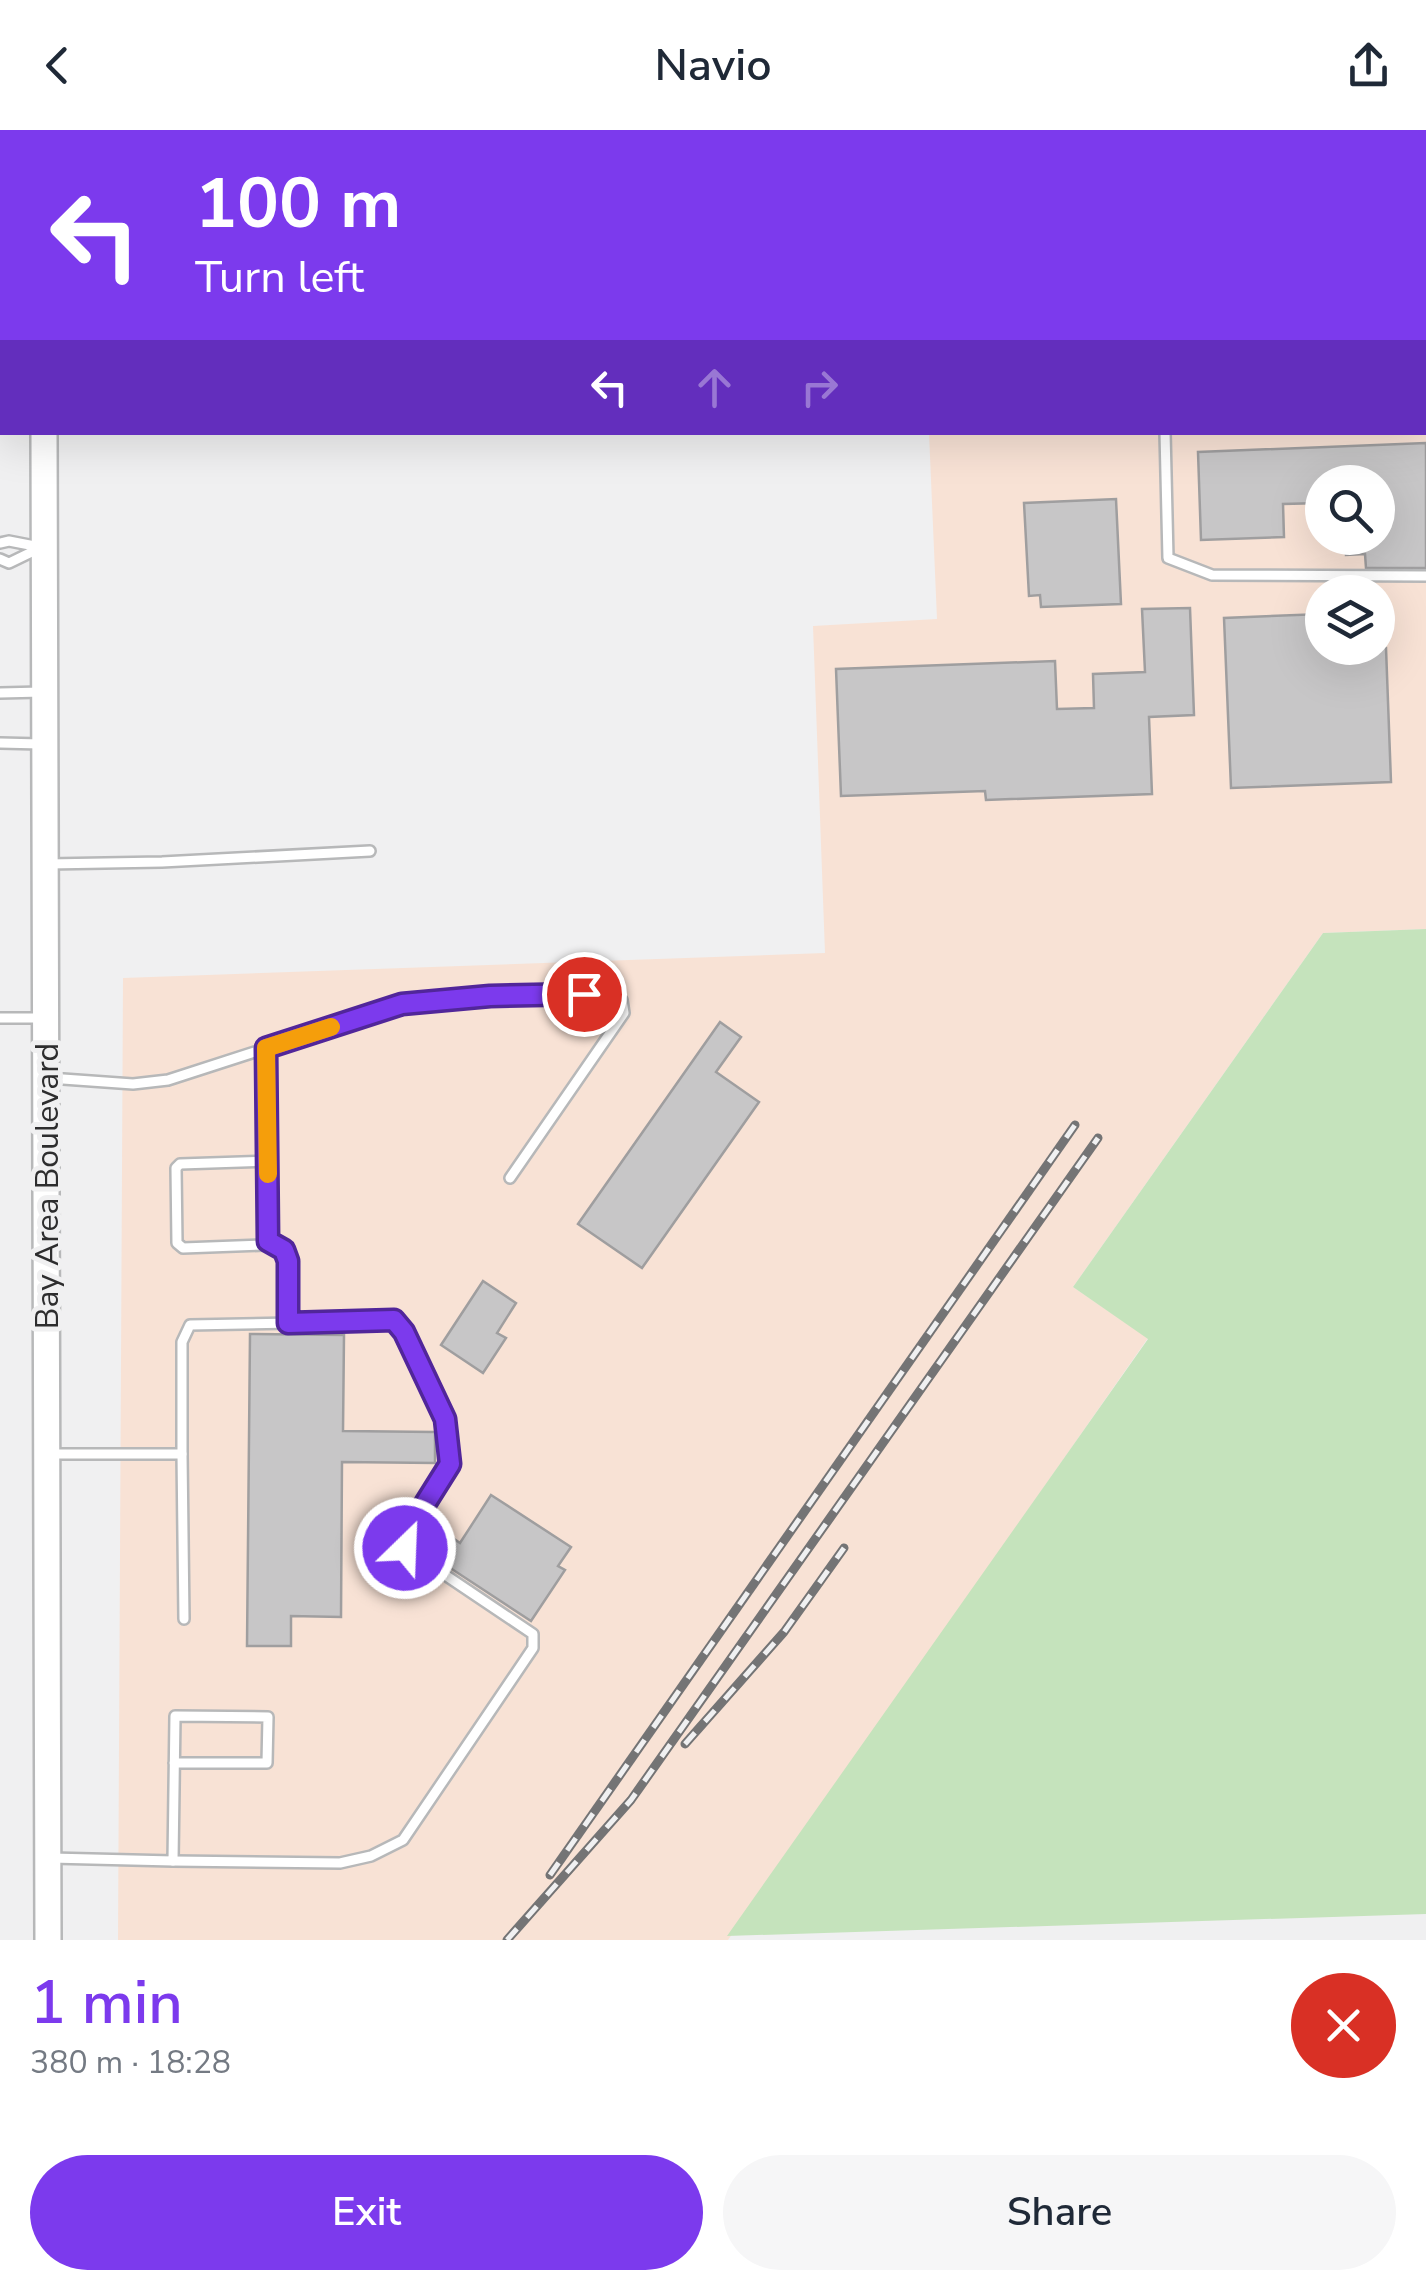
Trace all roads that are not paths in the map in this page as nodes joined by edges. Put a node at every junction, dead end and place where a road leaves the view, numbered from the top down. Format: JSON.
{"nodes":[{"id":1,"x":44,"y":435,"type":"edge"},
{"id":2,"x":1165,"y":435,"type":"edge"},
{"id":3,"x":0,"y":543,"type":"edge"},
{"id":4,"x":42,"y":547,"type":"junction"},
{"id":5,"x":0,"y":560,"type":"edge"},
{"id":6,"x":1426,"y":576,"type":"edge"},
{"id":7,"x":43,"y":692,"type":"junction"},
{"id":8,"x":0,"y":693,"type":"edge"},
{"id":9,"x":0,"y":743,"type":"edge"},
{"id":10,"x":44,"y":744,"type":"junction"},
{"id":11,"x":370,"y":851,"type":"dead end"},
{"id":12,"x":45,"y":864,"type":"junction"},
{"id":13,"x":0,"y":1018,"type":"edge"},
{"id":14,"x":46,"y":1018,"type":"junction"},
{"id":15,"x":266,"y":1048,"type":"junction"},
{"id":16,"x":46,"y":1078,"type":"junction"},
{"id":17,"x":268,"y":1161,"type":"junction"},
{"id":18,"x":510,"y":1178,"type":"dead end"},
{"id":19,"x":268,"y":1241,"type":"junction"},
{"id":20,"x":288,"y":1323,"type":"junction"},
{"id":21,"x":48,"y":1454,"type":"junction"},
{"id":22,"x":182,"y":1454,"type":"junction"},
{"id":23,"x":184,"y":1619,"type":"dead end"},
{"id":24,"x":174,"y":1763,"type":"junction"},
{"id":25,"x":48,"y":1858,"type":"junction"},
{"id":26,"x":173,"y":1862,"type":"junction"},
{"id":27,"x":48,"y":1940,"type":"edge"}],
"edges":[{"from":1,"to":4,"type":"main road","name":"Bay Area Boulevard"},
{"from":2,"to":6,"type":"lane"},
{"from":3,"to":4,"type":"lane"},
{"from":4,"to":5,"type":"lane"},
{"from":4,"to":7,"type":"main road","name":"Bay Area Boulevard"},
{"from":7,"to":8,"type":"lane"},
{"from":7,"to":10,"type":"main road","name":"Bay Area Boulevard"},
{"from":9,"to":10,"type":"lane"},
{"from":10,"to":12,"type":"main road","name":"Bay Area Boulevard"},
{"from":11,"to":12,"type":"lane"},
{"from":12,"to":14,"type":"main road","name":"Bay Area Boulevard"},
{"from":13,"to":14,"type":"lane"},
{"from":14,"to":16,"type":"main road","name":"Bay Area Boulevard"},
{"from":15,"to":16,"type":"lane"},
{"from":15,"to":17,"type":"lane"},
{"from":15,"to":18,"type":"lane"},
{"from":16,"to":21,"type":"main road","name":"Bay Area Boulevard"},
{"from":17,"to":19,"type":"lane"},
{"from":17,"to":19,"type":"lane"},
{"from":19,"to":20,"type":"lane"},
{"from":20,"to":22,"type":"lane"},
{"from":20,"to":26,"type":"lane"},
{"from":21,"to":22,"type":"lane"},
{"from":21,"to":25,"type":"main road","name":"Bay Area Boulevard"},
{"from":22,"to":23,"type":"lane"},
{"from":24,"to":24,"type":"lane"},
{"from":24,"to":26,"type":"lane"},
{"from":25,"to":26,"type":"lane"},
{"from":25,"to":27,"type":"main road","name":"Bay Area Boulevard"}]}
